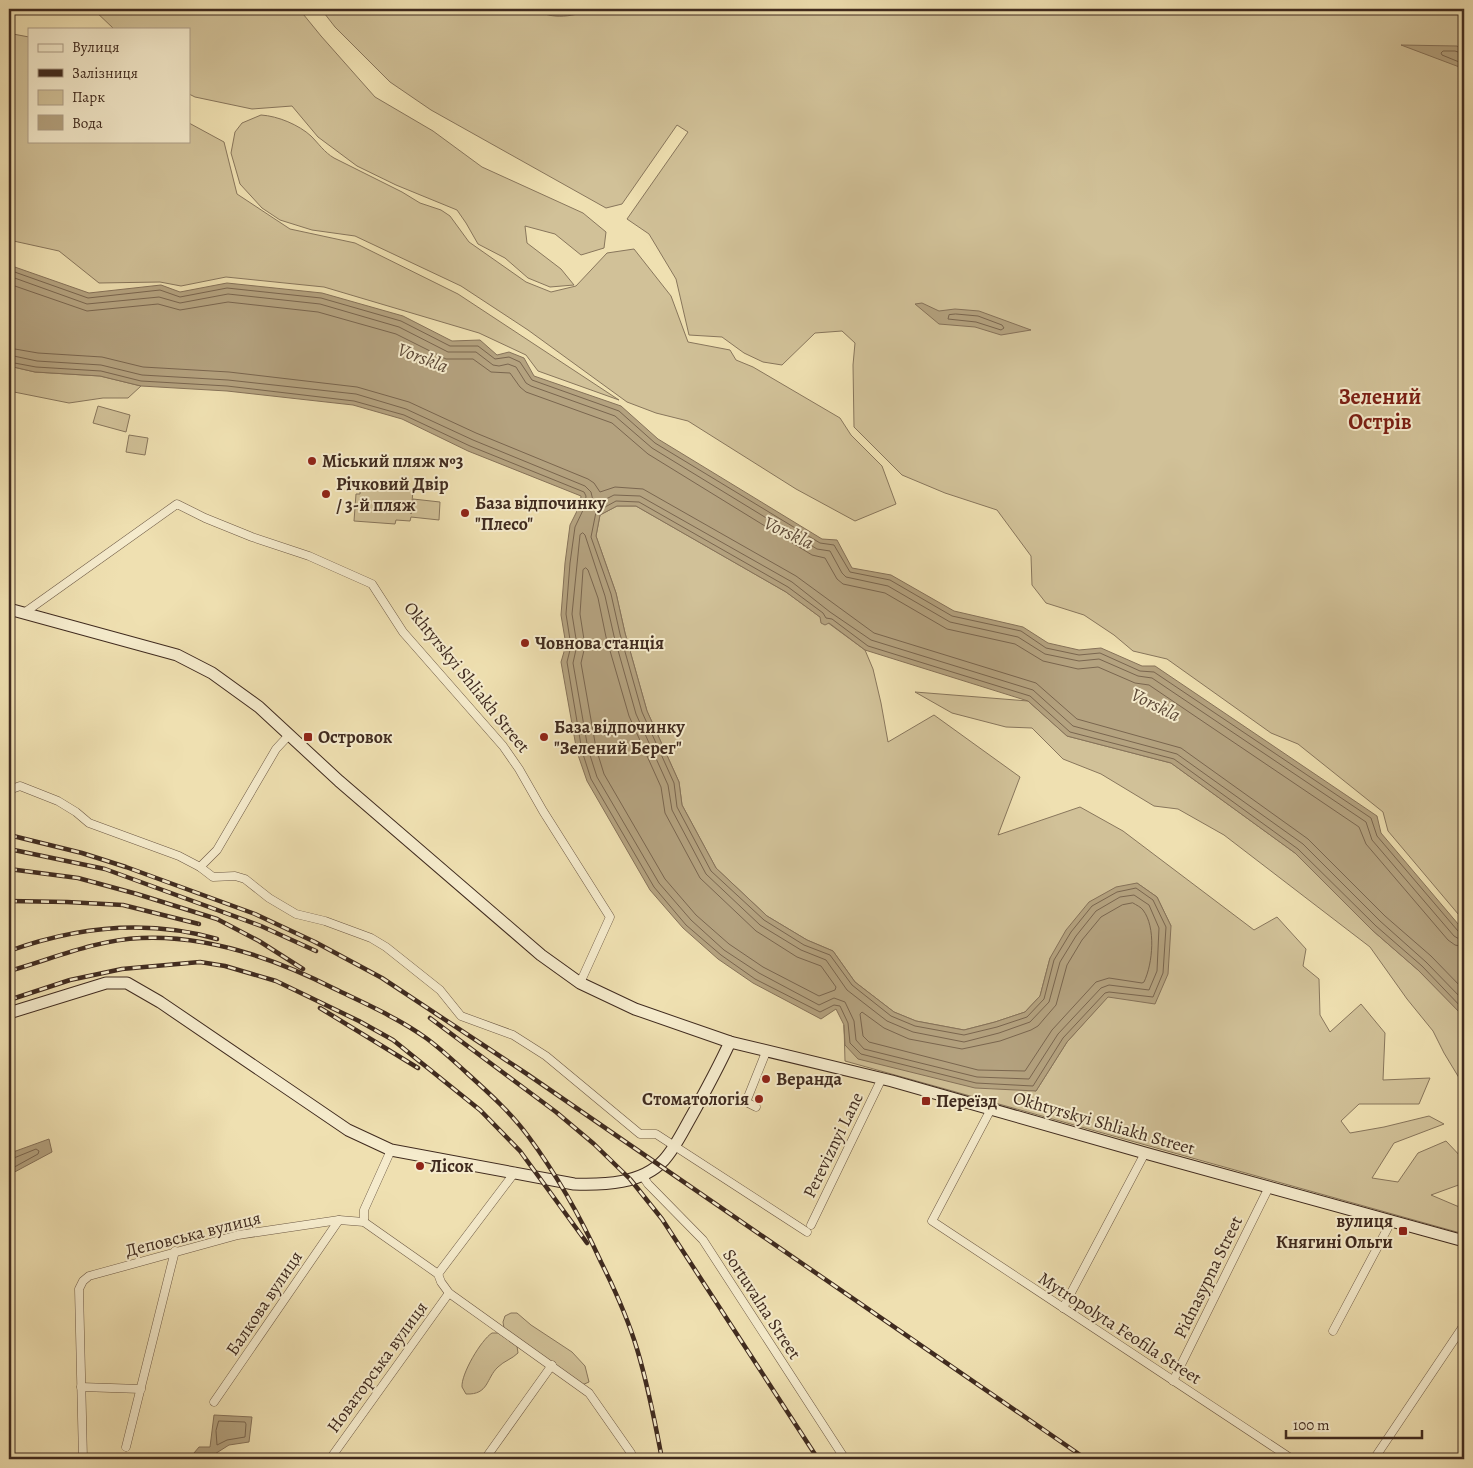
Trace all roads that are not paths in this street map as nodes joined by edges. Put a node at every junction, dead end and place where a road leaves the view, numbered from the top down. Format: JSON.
{"nodes":[{"id":1,"x":9,"y":609,"type":"edge"},
{"id":2,"x":24,"y":613,"type":"junction"},
{"id":3,"x":289,"y":735,"type":"junction"},
{"id":4,"x":9,"y":790,"type":"edge"},
{"id":5,"x":200,"y":867,"type":"junction"},
{"id":6,"x":580,"y":983,"type":"junction"},
{"id":7,"x":9,"y":1013,"type":"edge"},
{"id":8,"x":730,"y":1042,"type":"junction"},
{"id":9,"x":766,"y":1052,"type":"junction"},
{"id":10,"x":882,"y":1078,"type":"junction"},
{"id":11,"x":756,"y":1106,"type":"dead end"},
{"id":12,"x":991,"y":1109,"type":"junction"},
{"id":13,"x":673,"y":1147,"type":"junction"},
{"id":14,"x":391,"y":1150,"type":"junction"},
{"id":15,"x":1145,"y":1153,"type":"junction"},
{"id":16,"x":515,"y":1172,"type":"junction"},
{"id":17,"x":642,"y":1175,"type":"junction"},
{"id":18,"x":1269,"y":1187,"type":"junction"},
{"id":19,"x":339,"y":1220,"type":"junction"},
{"id":20,"x":1392,"y":1220,"type":"junction"},
{"id":21,"x":364,"y":1222,"type":"junction"},
{"id":22,"x":1464,"y":1241,"type":"edge"},
{"id":23,"x":175,"y":1251,"type":"junction"},
{"id":24,"x":438,"y":1274,"type":"junction"},
{"id":25,"x":449,"y":1293,"type":"junction"},
{"id":26,"x":1063,"y":1308,"type":"junction"},
{"id":27,"x":1464,"y":1325,"type":"edge"},
{"id":28,"x":1334,"y":1331,"type":"dead end"},
{"id":29,"x":552,"y":1365,"type":"junction"},
{"id":30,"x":1173,"y":1381,"type":"junction"},
{"id":31,"x":81,"y":1387,"type":"junction"},
{"id":32,"x":141,"y":1389,"type":"junction"},
{"id":33,"x":214,"y":1402,"type":"dead end"},
{"id":34,"x":126,"y":1447,"type":"dead end"},
{"id":35,"x":83,"y":1459,"type":"edge"},
{"id":36,"x":330,"y":1459,"type":"edge"},
{"id":37,"x":485,"y":1459,"type":"edge"},
{"id":38,"x":632,"y":1459,"type":"edge"},
{"id":39,"x":845,"y":1459,"type":"edge"},
{"id":40,"x":1292,"y":1459,"type":"edge"},
{"id":41,"x":1374,"y":1459,"type":"edge"}],
"edges":[{"from":1,"to":2,"type":"main road","name":"Okhtyrskyi Shliakh Street"},
{"from":2,"to":3,"type":"main road","name":"Okhtyrskyi Shliakh Street"},
{"from":2,"to":6,"type":"street","name":"Okhtyrskyi Shliakh Street"},
{"from":3,"to":5,"type":"street"},
{"from":3,"to":6,"type":"main road","name":"Okhtyrskyi Shliakh Street"},
{"from":4,"to":5,"type":"street"},
{"from":5,"to":13,"type":"street"},
{"from":6,"to":8,"type":"main road","name":"Okhtyrskyi Shliakh Street"},
{"from":7,"to":14,"type":"main road"},
{"from":8,"to":9,"type":"main road","name":"Okhtyrskyi Shliakh Street"},
{"from":8,"to":13,"type":"main road"},
{"from":9,"to":10,"type":"main road","name":"Okhtyrskyi Shliakh Street"},
{"from":9,"to":11,"type":"street"},
{"from":10,"to":12,"type":"main road","name":"Okhtyrskyi Shliakh Street"},
{"from":10,"to":13,"type":"street","name":"Pereviznyi Lane"},
{"from":12,"to":15,"type":"main road","name":"Okhtyrskyi Shliakh Street"},
{"from":12,"to":26,"type":"street","name":"Mytropolyta Feofila Street"},
{"from":13,"to":17,"type":"main road"},
{"from":14,"to":16,"type":"main road"},
{"from":14,"to":21,"type":"street"},
{"from":15,"to":18,"type":"main road","name":"Okhtyrskyi Shliakh Street"},
{"from":15,"to":26,"type":"street"},
{"from":16,"to":17,"type":"main road"},
{"from":16,"to":24,"type":"street"},
{"from":17,"to":39,"type":"street","name":"Sortuvalna Street"},
{"from":18,"to":20,"type":"main road","name":"Okhtyrskyi Shliakh Street"},
{"from":18,"to":30,"type":"street","name":"Pidnasypna Street"},
{"from":19,"to":21,"type":"street","name":"Деповська вулиця"},
{"from":19,"to":23,"type":"street","name":"Деповська вулиця"},
{"from":19,"to":33,"type":"street","name":"Балкова вулиця"},
{"from":20,"to":22,"type":"main road","name":"Okhtyrskyi Shliakh Street"},
{"from":20,"to":28,"type":"street"},
{"from":21,"to":24,"type":"street"},
{"from":23,"to":31,"type":"street","name":"Деповська вулиця"},
{"from":23,"to":32,"type":"street"},
{"from":24,"to":25,"type":"street"},
{"from":25,"to":29,"type":"street"},
{"from":25,"to":36,"type":"street","name":"Новаторська вулиця"},
{"from":26,"to":30,"type":"street","name":"Mytropolyta Feofila Street"},
{"from":27,"to":41,"type":"street"},
{"from":29,"to":37,"type":"street"},
{"from":29,"to":38,"type":"street"},
{"from":30,"to":40,"type":"street","name":"Mytropolyta Feofila Street"},
{"from":31,"to":32,"type":"street"},
{"from":31,"to":35,"type":"street"},
{"from":32,"to":34,"type":"street"}]}
